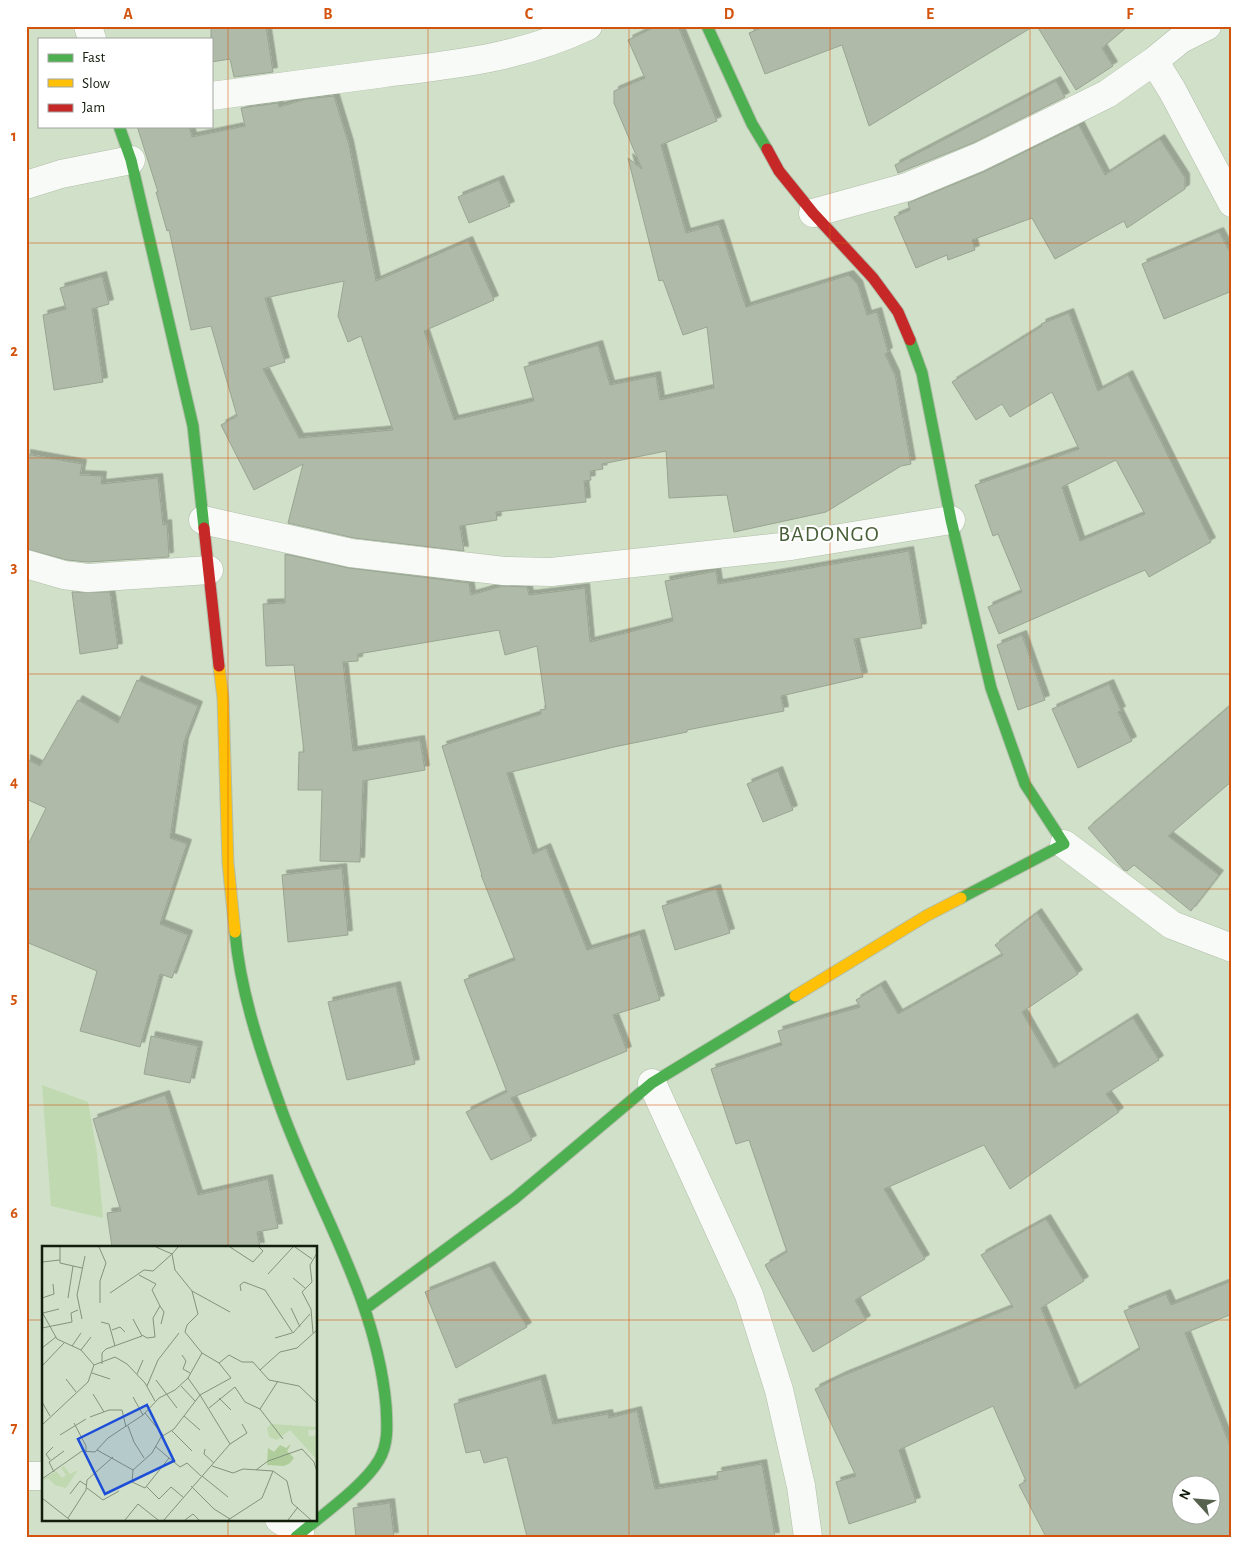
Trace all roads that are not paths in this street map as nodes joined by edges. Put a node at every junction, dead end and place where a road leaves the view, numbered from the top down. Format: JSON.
{"nodes":[{"id":1,"x":88,"y":26,"type":"edge"},
{"id":2,"x":588,"y":26,"type":"edge"},
{"id":3,"x":707,"y":26,"type":"edge"},
{"id":4,"x":1207,"y":26,"type":"edge"},
{"id":5,"x":92,"y":38,"type":"edge"},
{"id":6,"x":1154,"y":61,"type":"junction"},
{"id":7,"x":212,"y":96,"type":"edge"},
{"id":8,"x":120,"y":128,"type":"edge"},
{"id":9,"x":131,"y":160,"type":"junction"},
{"id":10,"x":26,"y":185,"type":"edge"},
{"id":11,"x":1232,"y":204,"type":"edge"},
{"id":12,"x":813,"y":213,"type":"junction"},
{"id":13,"x":203,"y":520,"type":"junction"},
{"id":14,"x":950,"y":520,"type":"junction"},
{"id":15,"x":26,"y":564,"type":"edge"},
{"id":16,"x":209,"y":570,"type":"junction"},
{"id":17,"x":1064,"y":844,"type":"junction"},
{"id":18,"x":1232,"y":948,"type":"edge"},
{"id":19,"x":652,"y":1083,"type":"junction"},
{"id":20,"x":366,"y":1308,"type":"junction"},
{"id":21,"x":26,"y":1476,"type":"edge"},
{"id":22,"x":42,"y":1476,"type":"edge"},
{"id":23,"x":318,"y":1512,"type":"edge"},
{"id":24,"x":306,"y":1520,"type":"edge"},
{"id":25,"x":292,"y":1530,"type":"edge"},
{"id":26,"x":808,"y":1537,"type":"edge"}],
"edges":[{"from":1,"to":5,"type":"street"},
{"from":2,"to":7,"type":"street"},
{"from":3,"to":12,"type":"street"},
{"from":4,"to":6,"type":"street"},
{"from":6,"to":11,"type":"street"},
{"from":6,"to":12,"type":"street"},
{"from":8,"to":9,"type":"street"},
{"from":9,"to":10,"type":"street"},
{"from":9,"to":13,"type":"street"},
{"from":12,"to":14,"type":"street"},
{"from":13,"to":14,"type":"street"},
{"from":13,"to":16,"type":"street"},
{"from":14,"to":17,"type":"street"},
{"from":15,"to":16,"type":"street"},
{"from":16,"to":20,"type":"street"},
{"from":17,"to":18,"type":"street"},
{"from":17,"to":19,"type":"street"},
{"from":19,"to":20,"type":"street"},
{"from":19,"to":26,"type":"street"},
{"from":20,"to":23,"type":"street"},
{"from":21,"to":22,"type":"street"},
{"from":24,"to":25,"type":"street"}]}
